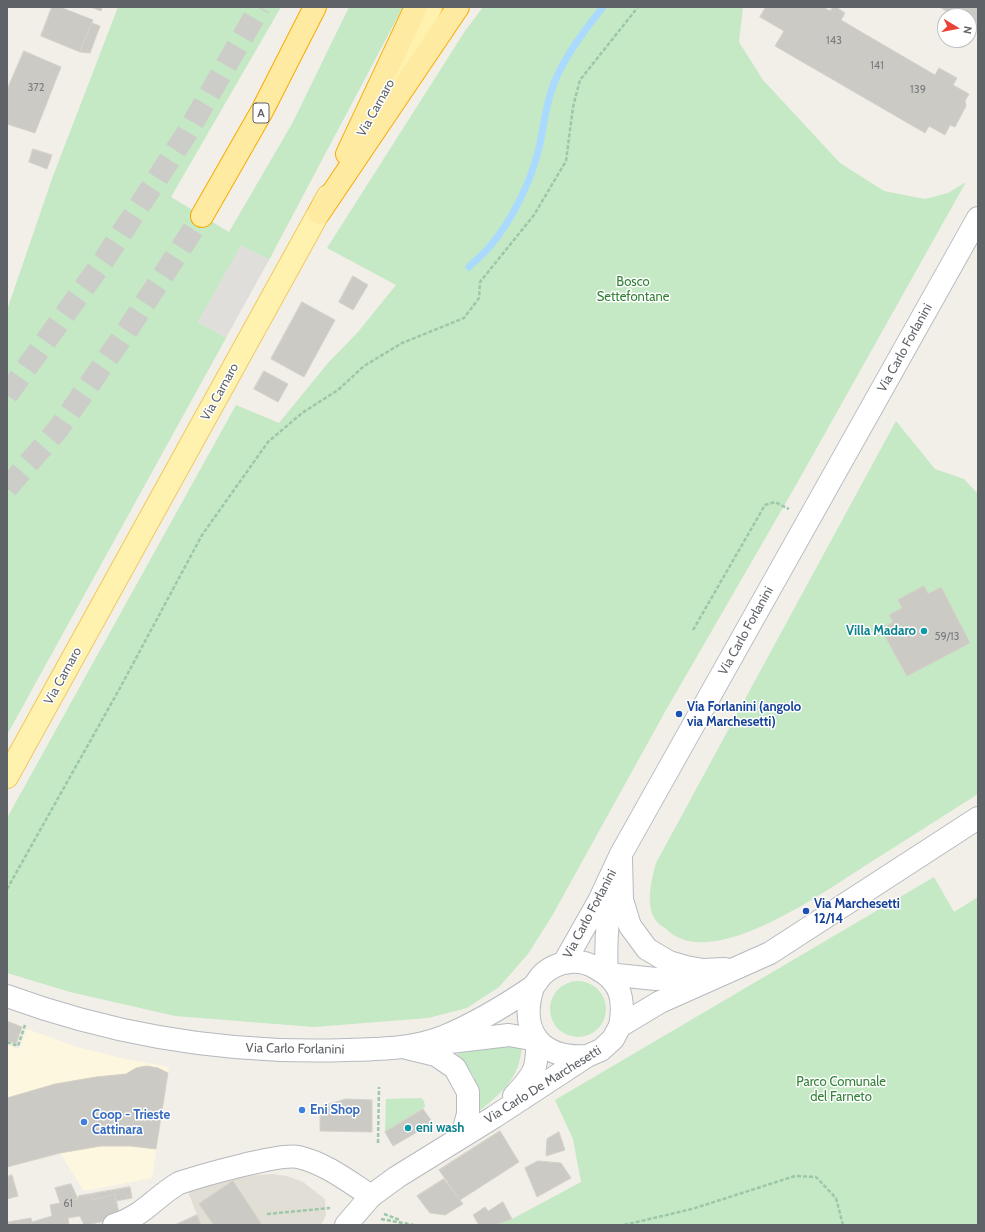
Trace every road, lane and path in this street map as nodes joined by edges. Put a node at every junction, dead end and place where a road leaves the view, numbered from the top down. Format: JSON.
{"nodes":[{"id":1,"x":316,"y":7,"type":"edge"},
{"id":2,"x":416,"y":7,"type":"edge"},
{"id":3,"x":431,"y":7,"type":"edge"},
{"id":4,"x":458,"y":7,"type":"edge"},
{"id":5,"x":638,"y":7,"type":"edge"},
{"id":6,"x":319,"y":213,"type":"junction"},
{"id":7,"x":202,"y":216,"type":"tunnel mouth"},
{"id":8,"x":978,"y":218,"type":"edge"},
{"id":9,"x":808,"y":520,"type":"junction"},
{"id":10,"x":693,"y":630,"type":"dead end"},
{"id":11,"x":7,"y":777,"type":"edge"},
{"id":12,"x":978,"y":818,"type":"edge"},
{"id":13,"x":621,"y":854,"type":"junction"},
{"id":14,"x":7,"y":889,"type":"edge"},
{"id":15,"x":564,"y":963,"type":"junction"},
{"id":16,"x":736,"y":969,"type":"junction"},
{"id":17,"x":608,"y":974,"type":"junction"},
{"id":18,"x":533,"y":987,"type":"junction"},
{"id":19,"x":7,"y":996,"type":"edge"},
{"id":20,"x":27,"y":1021,"type":"dead end"},
{"id":21,"x":620,"y":1026,"type":"junction"},
{"id":22,"x":537,"y":1040,"type":"junction"},
{"id":23,"x":7,"y":1042,"type":"edge"},
{"id":24,"x":408,"y":1048,"type":"junction"},
{"id":25,"x":587,"y":1056,"type":"junction"},
{"id":26,"x":379,"y":1087,"type":"dead end"},
{"id":27,"x":494,"y":1117,"type":"junction"},
{"id":28,"x":462,"y":1136,"type":"junction"},
{"id":29,"x":378,"y":1143,"type":"dead end"},
{"id":30,"x":371,"y":1196,"type":"junction"},
{"id":31,"x":330,"y":1208,"type":"dead end"},
{"id":32,"x":384,"y":1213,"type":"dead end"},
{"id":33,"x":266,"y":1214,"type":"dead end"},
{"id":34,"x":377,"y":1218,"type":"dead end"},
{"id":35,"x":405,"y":1223,"type":"junction"},
{"id":36,"x":114,"y":1225,"type":"edge"},
{"id":37,"x":346,"y":1225,"type":"edge"},
{"id":38,"x":414,"y":1225,"type":"edge"},
{"id":39,"x":624,"y":1225,"type":"edge"},
{"id":40,"x":843,"y":1225,"type":"edge"}],
"edges":[{"from":1,"to":7,"type":"highway","number":"A"},
{"from":2,"to":6,"type":"highway"},
{"from":3,"to":6,"type":"main road","name":"Via Carnaro"},
{"from":4,"to":6,"type":"highway"},
{"from":5,"to":14,"type":"path"},
{"from":6,"to":11,"type":"main road","name":"Via Carnaro"},
{"from":8,"to":9,"type":"main road","name":"Via Carlo Forlanini"},
{"from":9,"to":10,"type":"path"},
{"from":9,"to":13,"type":"main road","name":"Via Carlo Forlanini"},
{"from":12,"to":16,"type":"main road","name":"Via Carlo De Marchesetti"},
{"from":13,"to":15,"type":"main road","name":"Via Carlo Forlanini"},
{"from":13,"to":16,"type":"main road"},
{"from":13,"to":17,"type":"main road"},
{"from":15,"to":17,"type":"main road"},
{"from":15,"to":18,"type":"main road","name":"Via Carlo Forlanini"},
{"from":16,"to":17,"type":"main road"},
{"from":16,"to":21,"type":"main road","name":"Via Carlo De Marchesetti"},
{"from":17,"to":21,"type":"main road"},
{"from":18,"to":22,"type":"main road"},
{"from":18,"to":24,"type":"main road","name":"Via Carlo Forlanini"},
{"from":19,"to":24,"type":"main road","name":"Via Carlo Forlanini"},
{"from":20,"to":23,"type":"path"},
{"from":21,"to":25,"type":"main road","name":"Via Carlo De Marchesetti"},
{"from":22,"to":24,"type":"main road"},
{"from":22,"to":25,"type":"main road"},
{"from":22,"to":27,"type":"main road"},
{"from":24,"to":28,"type":"main road"},
{"from":25,"to":27,"type":"main road","name":"Via Carlo De Marchesetti"},
{"from":26,"to":29,"type":"path"},
{"from":27,"to":28,"type":"main road","name":"Via Carlo De Marchesetti"},
{"from":28,"to":30,"type":"main road","name":"Via Carlo De Marchesetti"},
{"from":30,"to":36,"type":"main road"},
{"from":30,"to":37,"type":"main road","name":"Via Carlo De Marchesetti"},
{"from":31,"to":33,"type":"path"},
{"from":32,"to":35,"type":"path"},
{"from":34,"to":35,"type":"path"},
{"from":35,"to":38,"type":"path"},
{"from":39,"to":40,"type":"path"}]}
